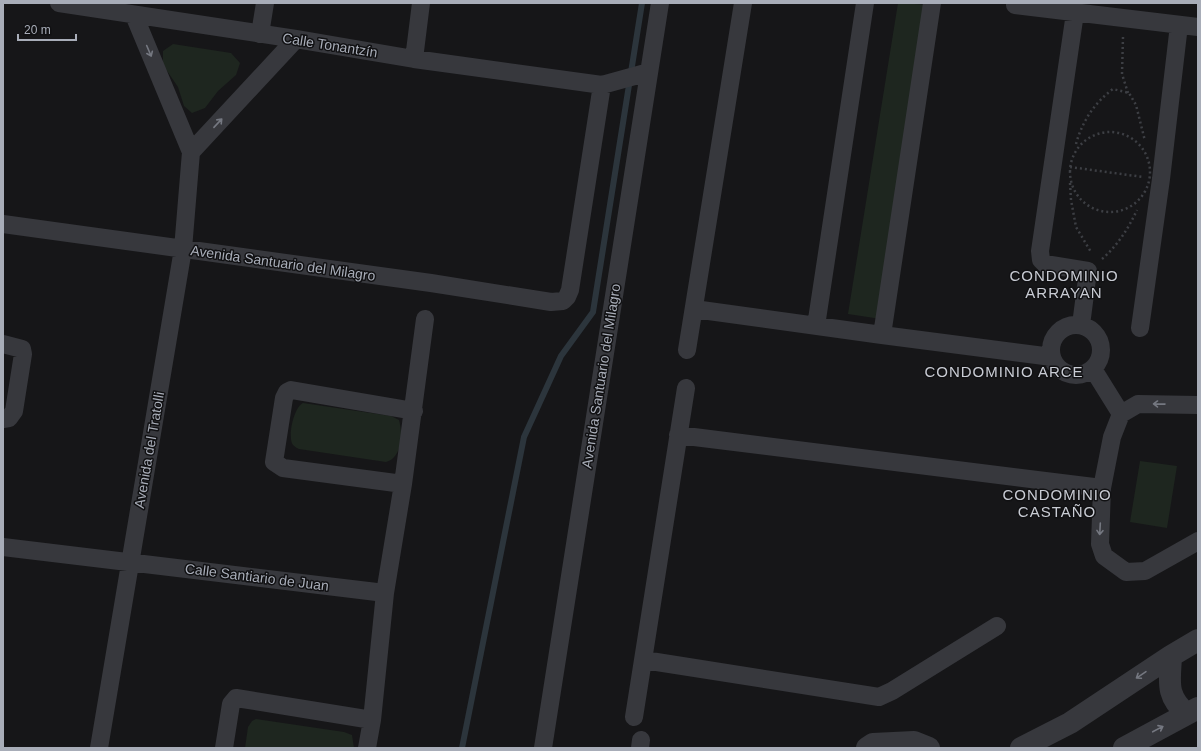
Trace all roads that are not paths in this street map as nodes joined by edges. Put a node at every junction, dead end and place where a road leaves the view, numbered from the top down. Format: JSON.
{"nodes":[{"id":1,"x":59,"y":3,"type":"edge"},
{"id":2,"x":265,"y":3,"type":"edge"},
{"id":3,"x":421,"y":3,"type":"edge"},
{"id":4,"x":660,"y":3,"type":"edge"},
{"id":5,"x":743,"y":3,"type":"edge"},
{"id":6,"x":865,"y":3,"type":"edge"},
{"id":7,"x":932,"y":3,"type":"edge"},
{"id":8,"x":1015,"y":5,"type":"dead end"},
{"id":9,"x":1075,"y":13,"type":"junction"},
{"id":10,"x":134,"y":15,"type":"junction"},
{"id":11,"x":1179,"y":25,"type":"junction"},
{"id":12,"x":1198,"y":26,"type":"edge"},
{"id":13,"x":260,"y":34,"type":"junction"},
{"id":14,"x":296,"y":39,"type":"junction"},
{"id":15,"x":414,"y":59,"type":"junction"},
{"id":16,"x":649,"y":72,"type":"junction"},
{"id":17,"x":602,"y":84,"type":"junction"},
{"id":18,"x":191,"y":152,"type":"junction"},
{"id":19,"x":3,"y":224,"type":"edge"},
{"id":20,"x":183,"y":249,"type":"junction"},
{"id":21,"x":694,"y":308,"type":"junction"},
{"id":22,"x":425,"y":319,"type":"dead end"},
{"id":23,"x":1081,"y":325,"type":"junction"},
{"id":24,"x":816,"y":326,"type":"junction"},
{"id":25,"x":1140,"y":328,"type":"dead end"},
{"id":26,"x":882,"y":335,"type":"junction"},
{"id":27,"x":3,"y":344,"type":"edge"},
{"id":28,"x":687,"y":350,"type":"dead end"},
{"id":29,"x":1052,"y":357,"type":"junction"},
{"id":30,"x":1093,"y":369,"type":"junction"},
{"id":31,"x":686,"y":388,"type":"dead end"},
{"id":32,"x":1198,"y":405,"type":"edge"},
{"id":33,"x":414,"y":411,"type":"junction"},
{"id":34,"x":1121,"y":414,"type":"junction"},
{"id":35,"x":3,"y":419,"type":"edge"},
{"id":36,"x":678,"y":435,"type":"junction"},
{"id":37,"x":403,"y":484,"type":"junction"},
{"id":38,"x":1102,"y":488,"type":"junction"},
{"id":39,"x":1198,"y":541,"type":"edge"},
{"id":40,"x":3,"y":547,"type":"edge"},
{"id":41,"x":130,"y":563,"type":"junction"},
{"id":42,"x":385,"y":593,"type":"junction"},
{"id":43,"x":996,"y":626,"type":"dead end"},
{"id":44,"x":1198,"y":640,"type":"edge"},
{"id":45,"x":1171,"y":656,"type":"junction"},
{"id":46,"x":644,"y":660,"type":"junction"},
{"id":47,"x":1193,"y":711,"type":"edge"},
{"id":48,"x":634,"y":717,"type":"dead end"},
{"id":49,"x":372,"y":720,"type":"junction"},
{"id":50,"x":99,"y":748,"type":"edge"},
{"id":51,"x":224,"y":748,"type":"edge"},
{"id":52,"x":367,"y":748,"type":"edge"},
{"id":53,"x":542,"y":748,"type":"edge"},
{"id":54,"x":867,"y":748,"type":"edge"},
{"id":55,"x":929,"y":748,"type":"edge"},
{"id":56,"x":1021,"y":748,"type":"edge"},
{"id":57,"x":1124,"y":748,"type":"edge"}],
"edges":[{"from":1,"to":10,"type":"street","name":"Calle Tonantzín"},
{"from":2,"to":13,"type":"street"},
{"from":3,"to":15,"type":"street"},
{"from":4,"to":16,"type":"street","name":"Avenida Santuario del Milagro"},
{"from":5,"to":21,"type":"street"},
{"from":6,"to":24,"type":"street"},
{"from":7,"to":26,"type":"street"},
{"from":8,"to":9,"type":"street"},
{"from":9,"to":11,"type":"street"},
{"from":9,"to":23,"type":"street"},
{"from":10,"to":13,"type":"street","name":"Calle Tonantzín"},
{"from":10,"to":18,"type":"street","name":"Avenida del Tratolli","one_way":true},
{"from":11,"to":12,"type":"street"},
{"from":11,"to":25,"type":"street"},
{"from":13,"to":14,"type":"street","name":"Calle Tonantzín"},
{"from":14,"to":15,"type":"street","name":"Calle Tonantzín"},
{"from":18,"to":14,"type":"street","one_way":true},
{"from":15,"to":17,"type":"street","name":"Calle Tonantzín"},
{"from":16,"to":17,"type":"street","name":"Calle Tonantzín"},
{"from":16,"to":53,"type":"street","name":"Avenida Santuario del Milagro"},
{"from":17,"to":20,"type":"street","name":"Avenida Santuario del Milagro"},
{"from":18,"to":20,"type":"street","name":"Avenida del Tratolli"},
{"from":19,"to":20,"type":"street","name":"Avenida Santuario del Milagro"},
{"from":20,"to":41,"type":"street","name":"Avenida del Tratolli"},
{"from":21,"to":24,"type":"street"},
{"from":21,"to":28,"type":"street"},
{"from":22,"to":33,"type":"street"},
{"from":23,"to":29,"type":"street"},
{"from":23,"to":30,"type":"street"},
{"from":24,"to":26,"type":"street"},
{"from":26,"to":29,"type":"street"},
{"from":27,"to":35,"type":"street"},
{"from":29,"to":30,"type":"street"},
{"from":30,"to":34,"type":"street"},
{"from":31,"to":36,"type":"street"},
{"from":32,"to":34,"type":"street","one_way":true},
{"from":33,"to":37,"type":"street"},
{"from":33,"to":37,"type":"street"},
{"from":34,"to":38,"type":"street"},
{"from":36,"to":38,"type":"street"},
{"from":36,"to":46,"type":"street"},
{"from":37,"to":42,"type":"street"},
{"from":38,"to":39,"type":"street","one_way":true},
{"from":40,"to":41,"type":"street","name":"Calle Santiario de Juan"},
{"from":41,"to":42,"type":"street","name":"Calle Santiario de Juan"},
{"from":41,"to":50,"type":"street","name":"Avenida del Tratolli"},
{"from":42,"to":49,"type":"street"},
{"from":43,"to":46,"type":"street"},
{"from":44,"to":45,"type":"street"},
{"from":45,"to":47,"type":"street"},
{"from":45,"to":56,"type":"street","one_way":true},
{"from":46,"to":48,"type":"street"},
{"from":57,"to":47,"type":"street","one_way":true},
{"from":49,"to":51,"type":"street"},
{"from":49,"to":52,"type":"street"},
{"from":54,"to":55,"type":"street"}]}
